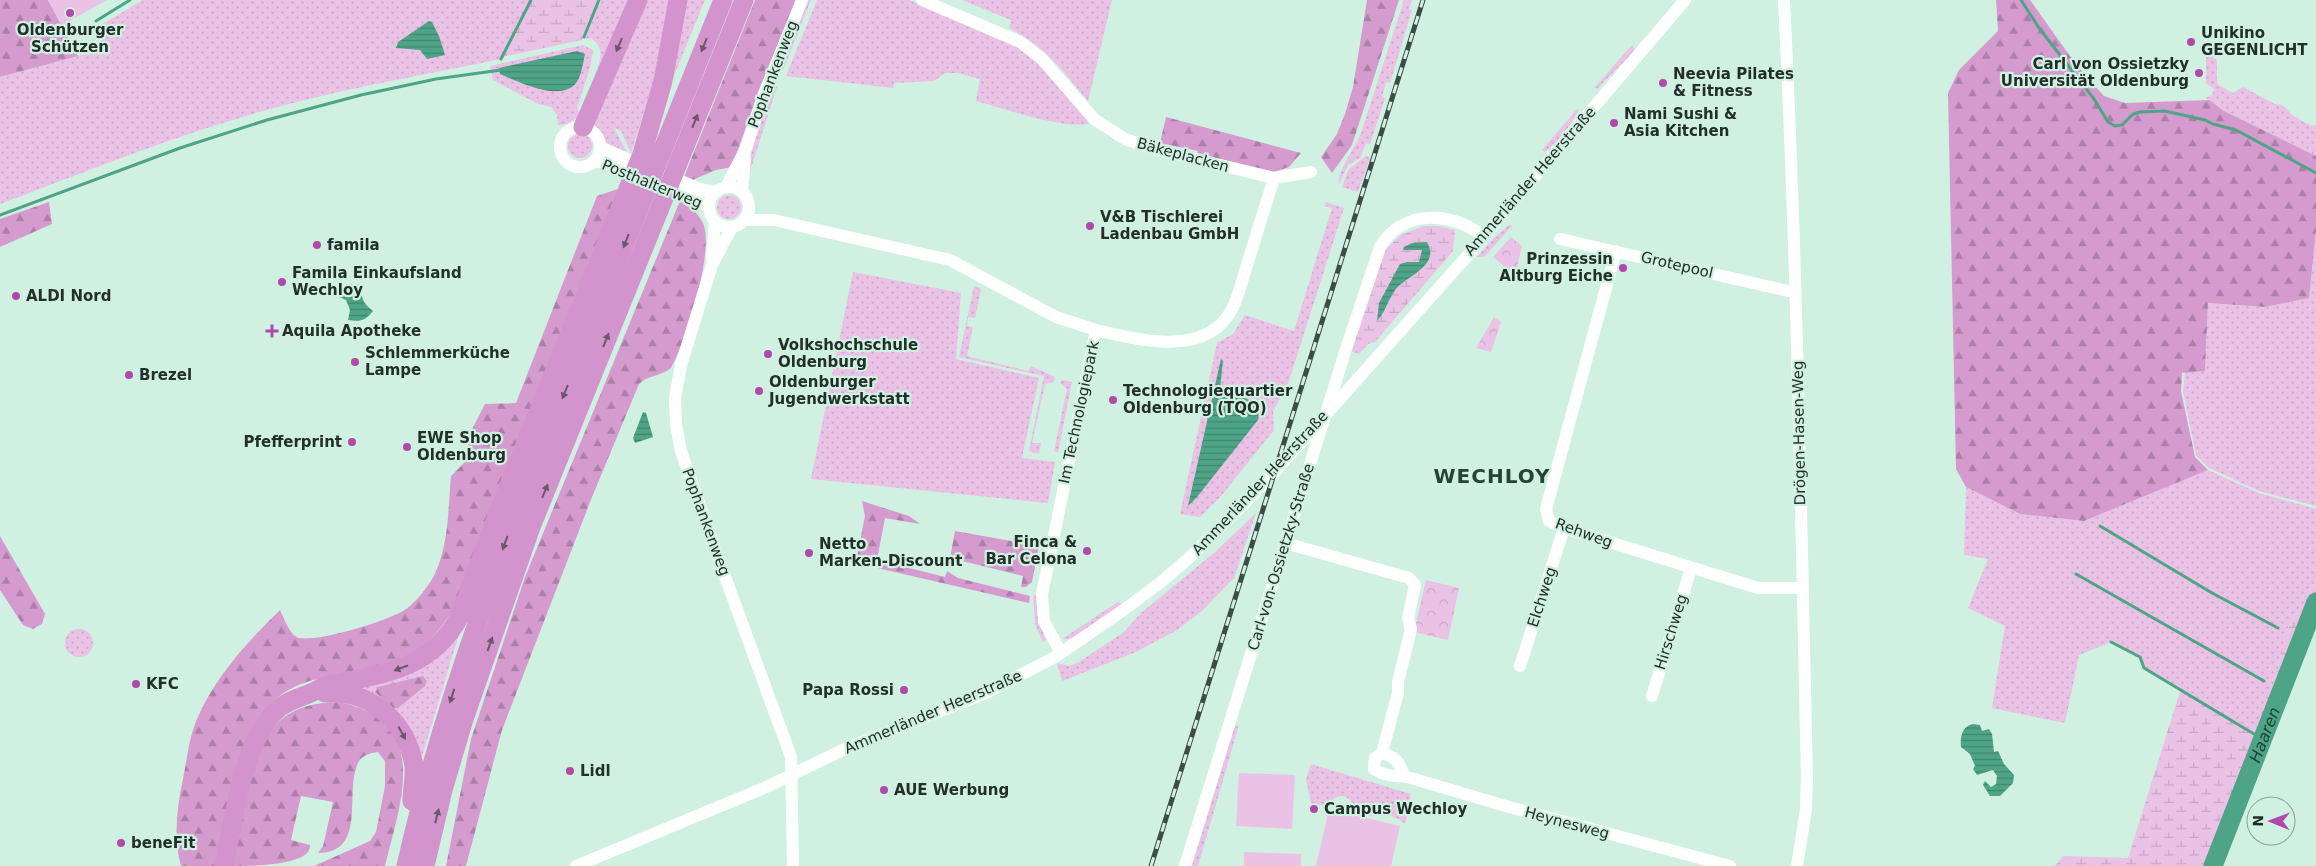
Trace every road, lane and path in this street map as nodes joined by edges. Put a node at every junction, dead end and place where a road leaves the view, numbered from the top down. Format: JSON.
{"nodes":[{"id":1,"x":638,"y":0,"type":"edge"},
{"id":2,"x":678,"y":0,"type":"edge"},
{"id":3,"x":723,"y":0,"type":"edge"},
{"id":4,"x":744,"y":0,"type":"edge"},
{"id":5,"x":802,"y":0,"type":"edge"},
{"id":6,"x":922,"y":0,"type":"edge"},
{"id":7,"x":1685,"y":0,"type":"edge"},
{"id":8,"x":1784,"y":0,"type":"edge"},
{"id":9,"x":583,"y":127,"type":"junction"},
{"id":10,"x":600,"y":146,"type":"junction"},
{"id":11,"x":746,"y":148,"type":"junction"},
{"id":12,"x":650,"y":157,"type":"junction"},
{"id":13,"x":594,"y":161,"type":"junction"},
{"id":14,"x":1311,"y":172,"type":"dead end"},
{"id":15,"x":1274,"y":178,"type":"junction"},
{"id":16,"x":720,"y":190,"type":"junction"},
{"id":17,"x":742,"y":192,"type":"junction"},
{"id":18,"x":636,"y":193,"type":"junction"},
{"id":19,"x":748,"y":204,"type":"junction"},
{"id":20,"x":709,"y":208,"type":"junction"},
{"id":21,"x":744,"y":220,"type":"junction"},
{"id":22,"x":774,"y":220,"type":"junction"},
{"id":23,"x":715,"y":221,"type":"junction"},
{"id":24,"x":732,"y":227,"type":"junction"},
{"id":25,"x":1482,"y":236,"type":"junction"},
{"id":26,"x":1560,"y":239,"type":"dead end"},
{"id":27,"x":1616,"y":251,"type":"junction"},
{"id":28,"x":712,"y":265,"type":"junction"},
{"id":29,"x":1795,"y":290,"type":"junction"},
{"id":30,"x":1096,"y":330,"type":"junction"},
{"id":31,"x":1564,"y":528,"type":"junction"},
{"id":32,"x":1285,"y":543,"type":"junction"},
{"id":33,"x":1691,"y":568,"type":"junction"},
{"id":34,"x":1801,"y":588,"type":"junction"},
{"id":35,"x":1060,"y":654,"type":"junction"},
{"id":36,"x":1520,"y":666,"type":"dead end"},
{"id":37,"x":316,"y":691,"type":"junction"},
{"id":38,"x":1652,"y":696,"type":"dead end"},
{"id":39,"x":1382,"y":754,"type":"junction"},
{"id":40,"x":792,"y":774,"type":"junction"},
{"id":41,"x":1404,"y":776,"type":"junction"},
{"id":42,"x":413,"y":836,"type":"junction"},
{"id":43,"x":224,"y":866,"type":"edge"},
{"id":44,"x":406,"y":866,"type":"edge"},
{"id":45,"x":425,"y":866,"type":"edge"},
{"id":46,"x":576,"y":866,"type":"edge"},
{"id":47,"x":793,"y":866,"type":"edge"},
{"id":48,"x":1185,"y":866,"type":"edge"},
{"id":49,"x":1730,"y":866,"type":"edge"},
{"id":50,"x":1797,"y":866,"type":"edge"}],
"edges":[{"from":1,"to":9,"type":"highway","one_way":true},
{"from":2,"to":12,"type":"highway"},
{"from":3,"to":12,"type":"highway","one_way":true},
{"from":45,"to":4,"type":"highway","one_way":true},
{"from":5,"to":11,"type":"street","name":"Pophankenweg"},
{"from":6,"to":15,"type":"street","name":"Bäkeplacken"},
{"from":7,"to":25,"type":"street","name":"Ammerländer Heerstraße"},
{"from":8,"to":29,"type":"street","name":"Drögen-Hasen-Weg"},
{"from":9,"to":10,"type":"street"},
{"from":9,"to":13,"type":"street"},
{"from":10,"to":13,"type":"street"},
{"from":10,"to":16,"type":"street","name":"Posthalterweg"},
{"from":11,"to":16,"type":"street","name":"Pophankenweg"},
{"from":11,"to":17,"type":"street","name":"Pophankenweg"},
{"from":12,"to":18,"type":"highway"},
{"from":13,"to":20,"type":"street","name":"Posthalterweg"},
{"from":14,"to":15,"type":"street","name":"Bäkeplacken"},
{"from":15,"to":30,"type":"street","name":"Im Technologiepark"},
{"from":16,"to":17,"type":"street"},
{"from":16,"to":20,"type":"street","name":"Pophankenweg"},
{"from":17,"to":19,"type":"street"},
{"from":18,"to":37,"type":"highway","one_way":true},
{"from":18,"to":42,"type":"highway","one_way":true},
{"from":19,"to":21,"type":"street"},
{"from":19,"to":22,"type":"street"},
{"from":20,"to":23,"type":"street","name":"Pophankenweg"},
{"from":21,"to":22,"type":"street"},
{"from":21,"to":24,"type":"street"},
{"from":22,"to":30,"type":"street"},
{"from":23,"to":24,"type":"street"},
{"from":23,"to":28,"type":"street","name":"Pophankenweg"},
{"from":24,"to":28,"type":"street","name":"Pophankenweg"},
{"from":25,"to":32,"type":"street","name":"Carl-von-Ossietzky-Straße"},
{"from":25,"to":35,"type":"street","name":"Ammerländer Heerstraße"},
{"from":26,"to":27,"type":"street","name":"Grotepool"},
{"from":27,"to":29,"type":"street","name":"Grotepool"},
{"from":27,"to":31,"type":"street","name":"Rehweg"},
{"from":28,"to":40,"type":"street","name":"Pophankenweg"},
{"from":29,"to":34,"type":"street","name":"Drögen-Hasen-Weg"},
{"from":30,"to":35,"type":"street","name":"Im Technologiepark"},
{"from":31,"to":33,"type":"street","name":"Rehweg"},
{"from":31,"to":36,"type":"street","name":"Elchweg"},
{"from":32,"to":39,"type":"street"},
{"from":32,"to":48,"type":"street","name":"Carl-von-Ossietzky-Straße"},
{"from":33,"to":34,"type":"street","name":"Rehweg"},
{"from":33,"to":38,"type":"street","name":"Hirschweg"},
{"from":34,"to":50,"type":"street","name":"Drögen-Hasen-Weg"},
{"from":35,"to":40,"type":"street","name":"Ammerländer Heerstraße"},
{"from":37,"to":42,"type":"highway","one_way":true},
{"from":37,"to":43,"type":"highway"},
{"from":39,"to":41,"type":"street"},
{"from":39,"to":41,"type":"street","name":"Heynesweg"},
{"from":40,"to":46,"type":"street","name":"Ammerländer Heerstraße"},
{"from":40,"to":47,"type":"street","name":"Pophankenweg"},
{"from":41,"to":49,"type":"street","name":"Heynesweg"},
{"from":42,"to":44,"type":"highway"}]}
